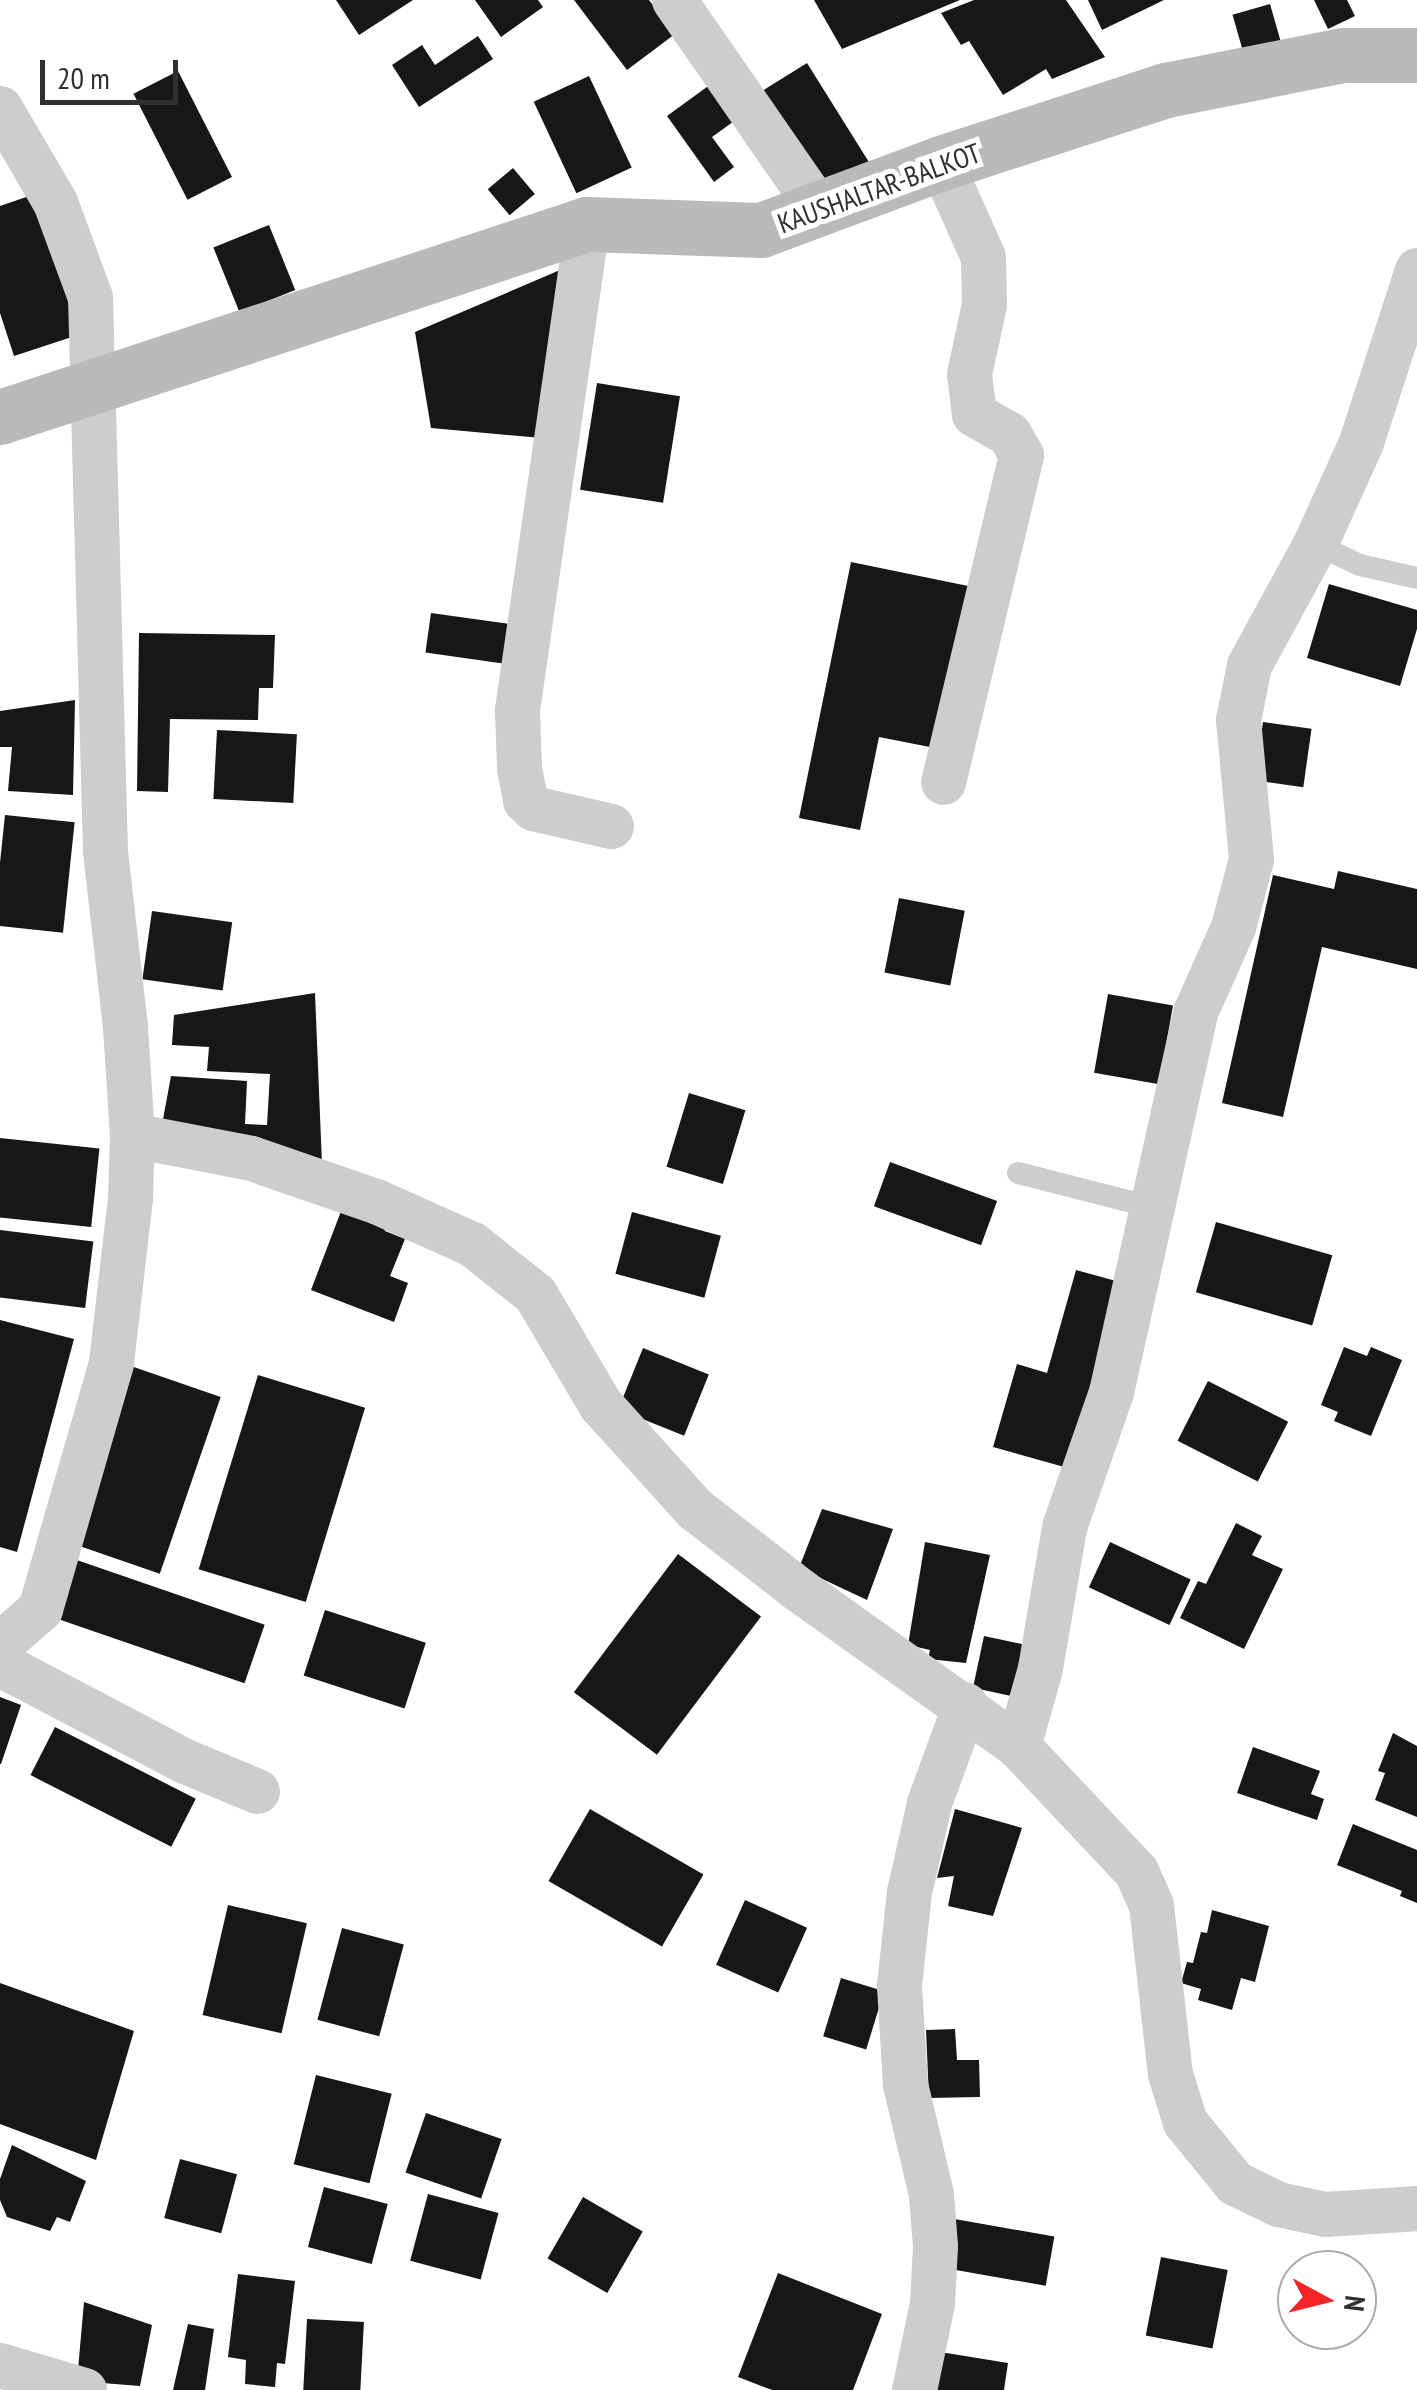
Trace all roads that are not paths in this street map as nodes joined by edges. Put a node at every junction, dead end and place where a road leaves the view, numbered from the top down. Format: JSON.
{"nodes":[{"id":1,"x":674,"y":0,"type":"edge"},
{"id":2,"x":1417,"y":55,"type":"edge"},
{"id":3,"x":0,"y":108,"type":"edge"},
{"id":4,"x":942,"y":164,"type":"junction"},
{"id":5,"x":820,"y":211,"type":"junction"},
{"id":6,"x":587,"y":224,"type":"junction"},
{"id":7,"x":1417,"y":270,"type":"edge"},
{"id":8,"x":93,"y":384,"type":"junction"},
{"id":9,"x":0,"y":418,"type":"edge"},
{"id":10,"x":1316,"y":544,"type":"junction"},
{"id":11,"x":1417,"y":578,"type":"edge"},
{"id":12,"x":943,"y":782,"type":"dead end"},
{"id":13,"x":611,"y":826,"type":"dead end"},
{"id":14,"x":132,"y":1136,"type":"junction"},
{"id":15,"x":1018,"y":1173,"type":"dead end"},
{"id":16,"x":1154,"y":1208,"type":"junction"},
{"id":17,"x":0,"y":1644,"type":"edge"},
{"id":18,"x":0,"y":1664,"type":"edge"},
{"id":19,"x":965,"y":1704,"type":"junction"},
{"id":20,"x":1018,"y":1746,"type":"junction"},
{"id":21,"x":257,"y":1791,"type":"dead end"},
{"id":22,"x":1417,"y":2208,"type":"edge"},
{"id":23,"x":0,"y":2364,"type":"edge"},
{"id":24,"x":84,"y":2390,"type":"edge"},
{"id":25,"x":914,"y":2390,"type":"edge"}],
"edges":[{"from":1,"to":5,"type":"street"},
{"from":2,"to":4,"type":"main road","name":"KAUSHALTAR-BALKOT"},
{"from":3,"to":8,"type":"street"},
{"from":4,"to":5,"type":"main road","name":"KAUSHALTAR-BALKOT"},
{"from":4,"to":12,"type":"street"},
{"from":5,"to":6,"type":"main road","name":"KAUSHALTAR-BALKOT"},
{"from":6,"to":8,"type":"main road","name":"KAUSHALTAR-BALKOT"},
{"from":6,"to":13,"type":"street"},
{"from":7,"to":10,"type":"street"},
{"from":8,"to":9,"type":"main road","name":"KAUSHALTAR-BALKOT"},
{"from":8,"to":14,"type":"street"},
{"from":10,"to":11,"type":"lane"},
{"from":10,"to":16,"type":"street"},
{"from":14,"to":17,"type":"street"},
{"from":14,"to":19,"type":"street"},
{"from":15,"to":16,"type":"lane"},
{"from":16,"to":20,"type":"street"},
{"from":18,"to":21,"type":"street"},
{"from":19,"to":20,"type":"street"},
{"from":19,"to":25,"type":"street"},
{"from":20,"to":22,"type":"street"},
{"from":23,"to":24,"type":"street"}]}
